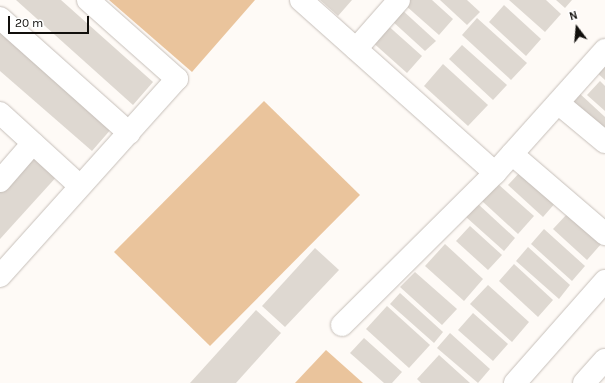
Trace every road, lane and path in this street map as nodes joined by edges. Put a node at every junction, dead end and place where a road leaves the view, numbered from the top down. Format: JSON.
{"nodes":[{"id":1,"x":88,"y":0,"type":"edge"},
{"id":2,"x":301,"y":0,"type":"edge"},
{"id":3,"x":399,"y":0,"type":"edge"},
{"id":4,"x":0,"y":18,"type":"edge"},
{"id":5,"x":356,"y":49,"type":"junction"},
{"id":6,"x":605,"y":50,"type":"edge"},
{"id":7,"x":558,"y":103,"type":"junction"},
{"id":8,"x":0,"y":113,"type":"edge"},
{"id":9,"x":129,"y":133,"type":"junction"},
{"id":10,"x":605,"y":142,"type":"edge"},
{"id":11,"x":34,"y":143,"type":"junction"},
{"id":12,"x":512,"y":154,"type":"junction"},
{"id":13,"x":496,"y":173,"type":"junction"},
{"id":14,"x":0,"y":180,"type":"edge"},
{"id":15,"x":80,"y":186,"type":"junction"},
{"id":16,"x":605,"y":234,"type":"edge"},
{"id":17,"x":0,"y":276,"type":"edge"},
{"id":18,"x":605,"y":281,"type":"edge"},
{"id":19,"x":342,"y":325,"type":"dead end"},
{"id":20,"x":605,"y":360,"type":"edge"},
{"id":21,"x":515,"y":383,"type":"edge"},
{"id":22,"x":584,"y":383,"type":"edge"}],
"edges":[{"from":1,"to":9,"type":"street"},
{"from":2,"to":5,"type":"street"},
{"from":3,"to":5,"type":"street"},
{"from":4,"to":9,"type":"street"},
{"from":5,"to":13,"type":"street"},
{"from":6,"to":7,"type":"street"},
{"from":7,"to":10,"type":"street"},
{"from":7,"to":12,"type":"street"},
{"from":8,"to":11,"type":"street"},
{"from":9,"to":15,"type":"street"},
{"from":11,"to":14,"type":"street"},
{"from":11,"to":15,"type":"street"},
{"from":12,"to":13,"type":"street"},
{"from":12,"to":16,"type":"street"},
{"from":13,"to":19,"type":"street"},
{"from":15,"to":17,"type":"street"},
{"from":18,"to":21,"type":"street"},
{"from":20,"to":22,"type":"street"}]}
